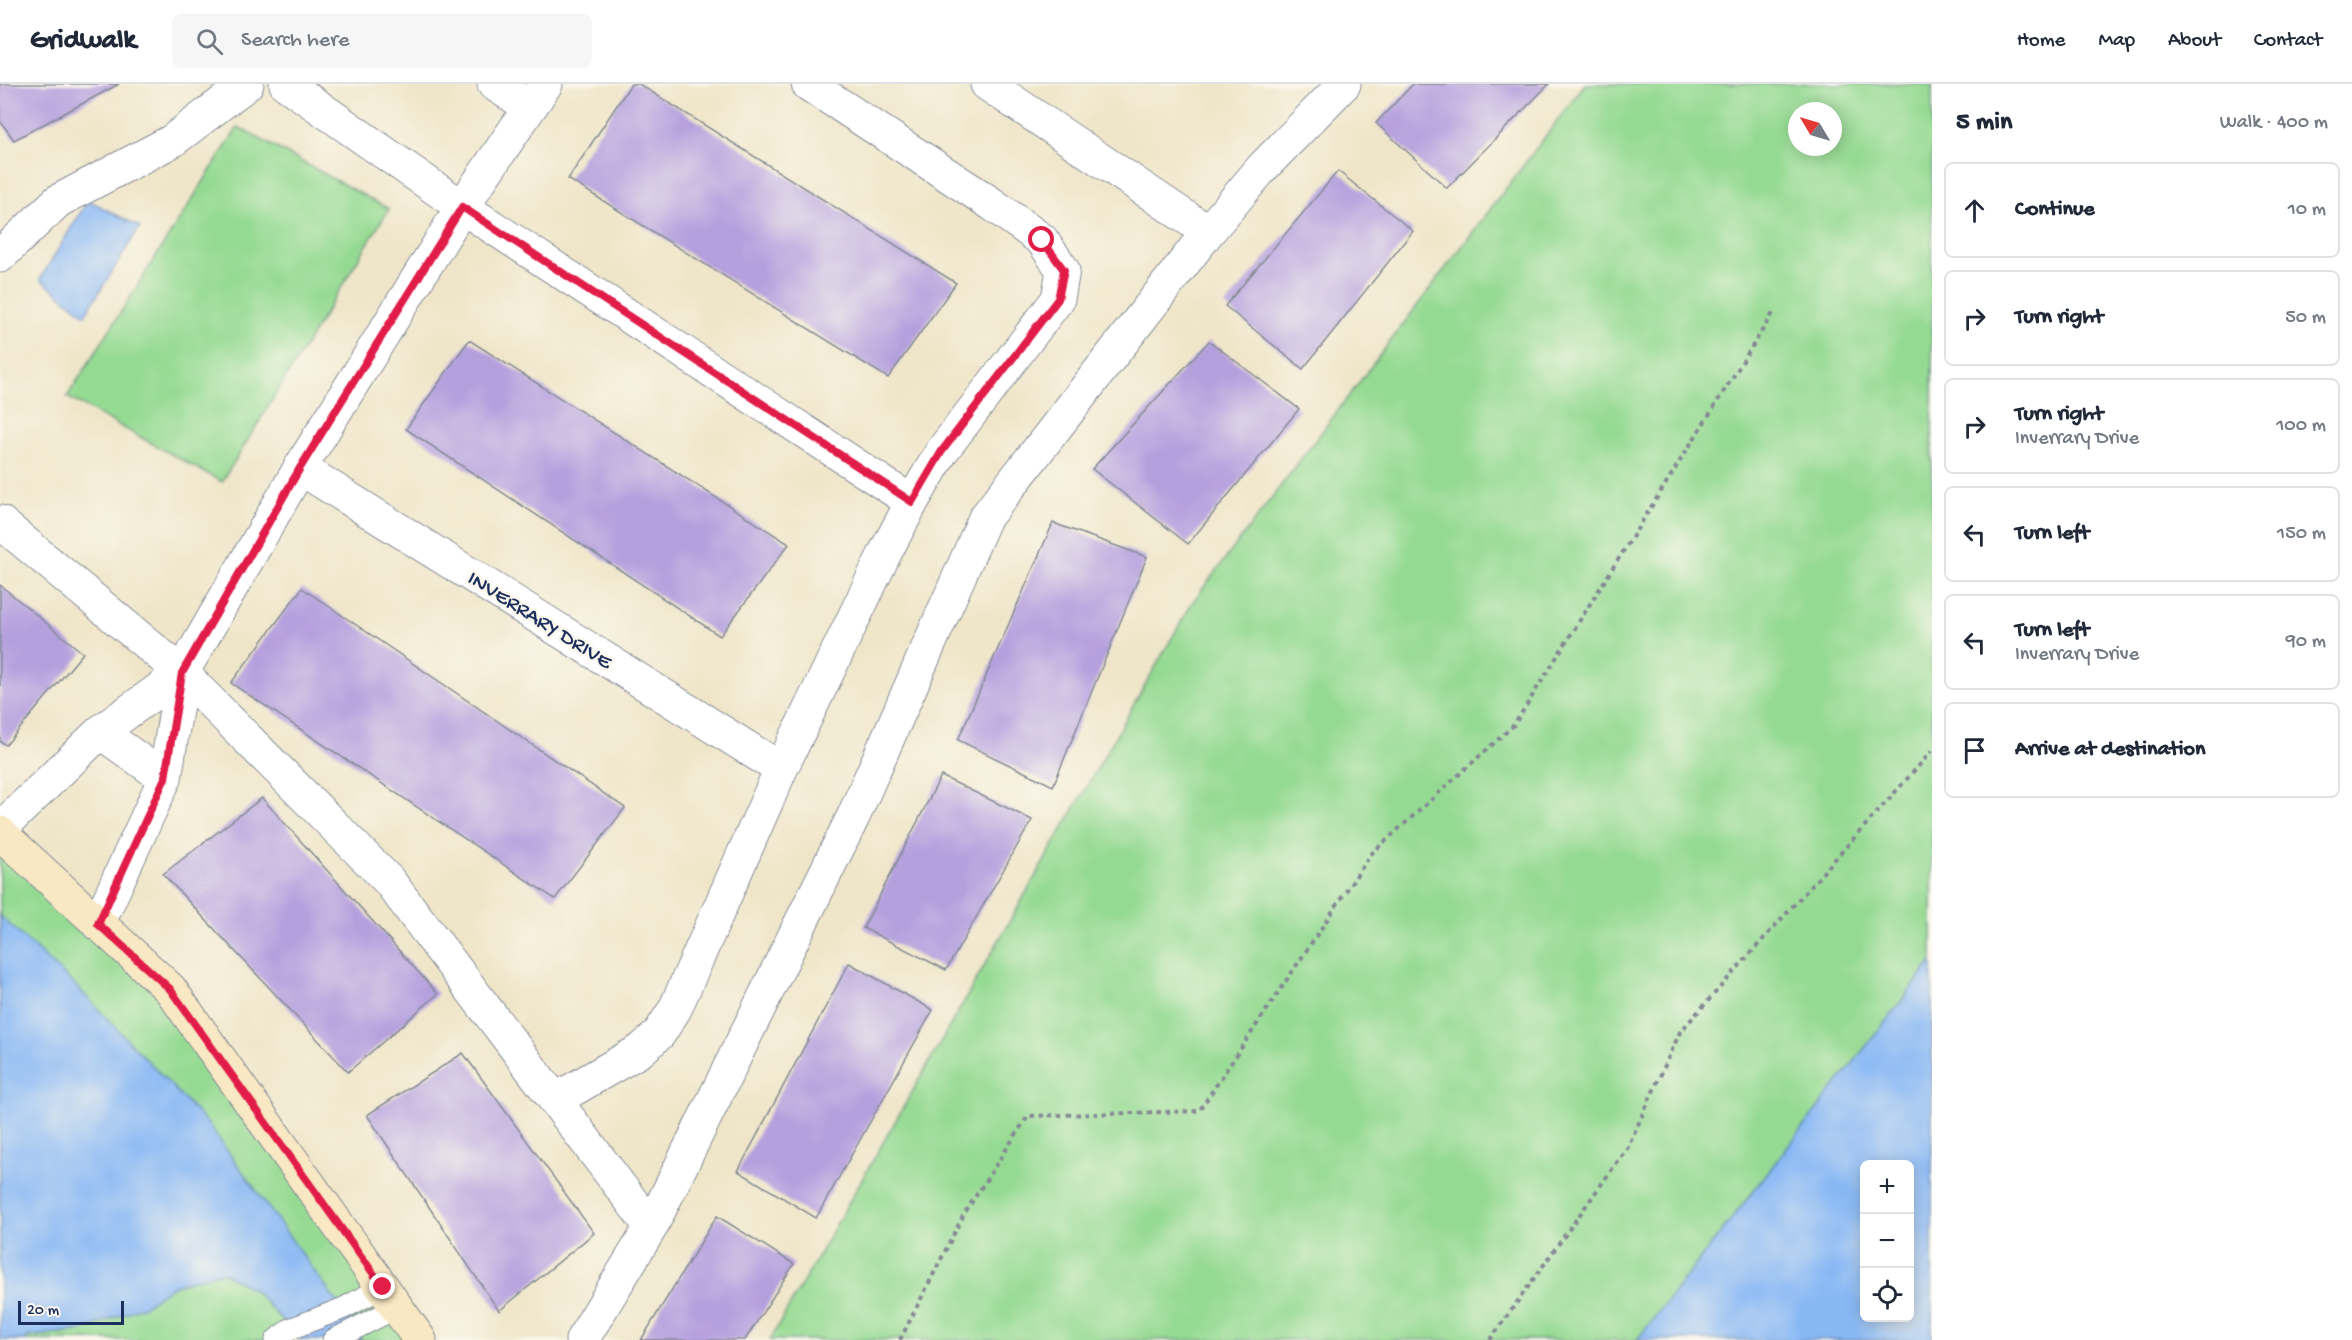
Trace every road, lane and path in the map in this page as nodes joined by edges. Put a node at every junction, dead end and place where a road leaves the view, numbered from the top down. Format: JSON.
{"nodes":[{"id":1,"x":247,"y":84,"type":"edge"},
{"id":2,"x":494,"y":84,"type":"edge"},
{"id":3,"x":808,"y":84,"type":"edge"},
{"id":4,"x":987,"y":84,"type":"edge"},
{"id":5,"x":1344,"y":84,"type":"edge"},
{"id":6,"x":299,"y":88,"type":"edge"},
{"id":7,"x":538,"y":95,"type":"edge"},
{"id":8,"x":1028,"y":95,"type":"edge"},
{"id":9,"x":462,"y":207,"type":"junction"},
{"id":10,"x":1208,"y":232,"type":"junction"},
{"id":11,"x":0,"y":256,"type":"edge"},
{"id":12,"x":1775,"y":310,"type":"dead end"},
{"id":13,"x":300,"y":468,"type":"junction"},
{"id":14,"x":912,"y":502,"type":"junction"},
{"id":15,"x":0,"y":522,"type":"edge"},
{"id":16,"x":182,"y":673,"type":"junction"},
{"id":17,"x":100,"y":732,"type":"junction"},
{"id":18,"x":1932,"y":751,"type":"edge"},
{"id":19,"x":781,"y":769,"type":"junction"},
{"id":20,"x":165,"y":778,"type":"junction"},
{"id":21,"x":0,"y":829,"type":"edge"},
{"id":22,"x":0,"y":833,"type":"edge"},
{"id":23,"x":98,"y":924,"type":"junction"},
{"id":24,"x":555,"y":1100,"type":"junction"},
{"id":25,"x":651,"y":1227,"type":"junction"},
{"id":26,"x":381,"y":1297,"type":"junction"},
{"id":27,"x":278,"y":1339,"type":"edge"},
{"id":28,"x":333,"y":1340,"type":"edge"},
{"id":29,"x":420,"y":1340,"type":"edge"},
{"id":30,"x":582,"y":1340,"type":"edge"},
{"id":31,"x":900,"y":1340,"type":"edge"},
{"id":32,"x":1490,"y":1340,"type":"edge"}],
"edges":[{"from":1,"to":11,"type":"street"},
{"from":2,"to":7,"type":"street"},
{"from":3,"to":14,"type":"street"},
{"from":4,"to":8,"type":"street"},
{"from":5,"to":10,"type":"street"},
{"from":6,"to":9,"type":"street"},
{"from":7,"to":9,"type":"street"},
{"from":8,"to":10,"type":"street"},
{"from":9,"to":13,"type":"street"},
{"from":9,"to":14,"type":"street"},
{"from":10,"to":25,"type":"street"},
{"from":12,"to":31,"type":"path"},
{"from":13,"to":16,"type":"street"},
{"from":13,"to":19,"type":"street","name":"INVERRARY DRIVE"},
{"from":14,"to":19,"type":"street"},
{"from":15,"to":16,"type":"street"},
{"from":16,"to":17,"type":"street"},
{"from":16,"to":20,"type":"street"},
{"from":16,"to":24,"type":"street"},
{"from":17,"to":20,"type":"street"},
{"from":17,"to":21,"type":"street"},
{"from":18,"to":32,"type":"path"},
{"from":19,"to":24,"type":"street"},
{"from":20,"to":23,"type":"street"},
{"from":22,"to":23,"type":"street"},
{"from":23,"to":26,"type":"street"},
{"from":24,"to":25,"type":"street"},
{"from":25,"to":30,"type":"street"},
{"from":26,"to":27,"type":"lane"},
{"from":26,"to":28,"type":"lane"},
{"from":26,"to":29,"type":"street"}]}
